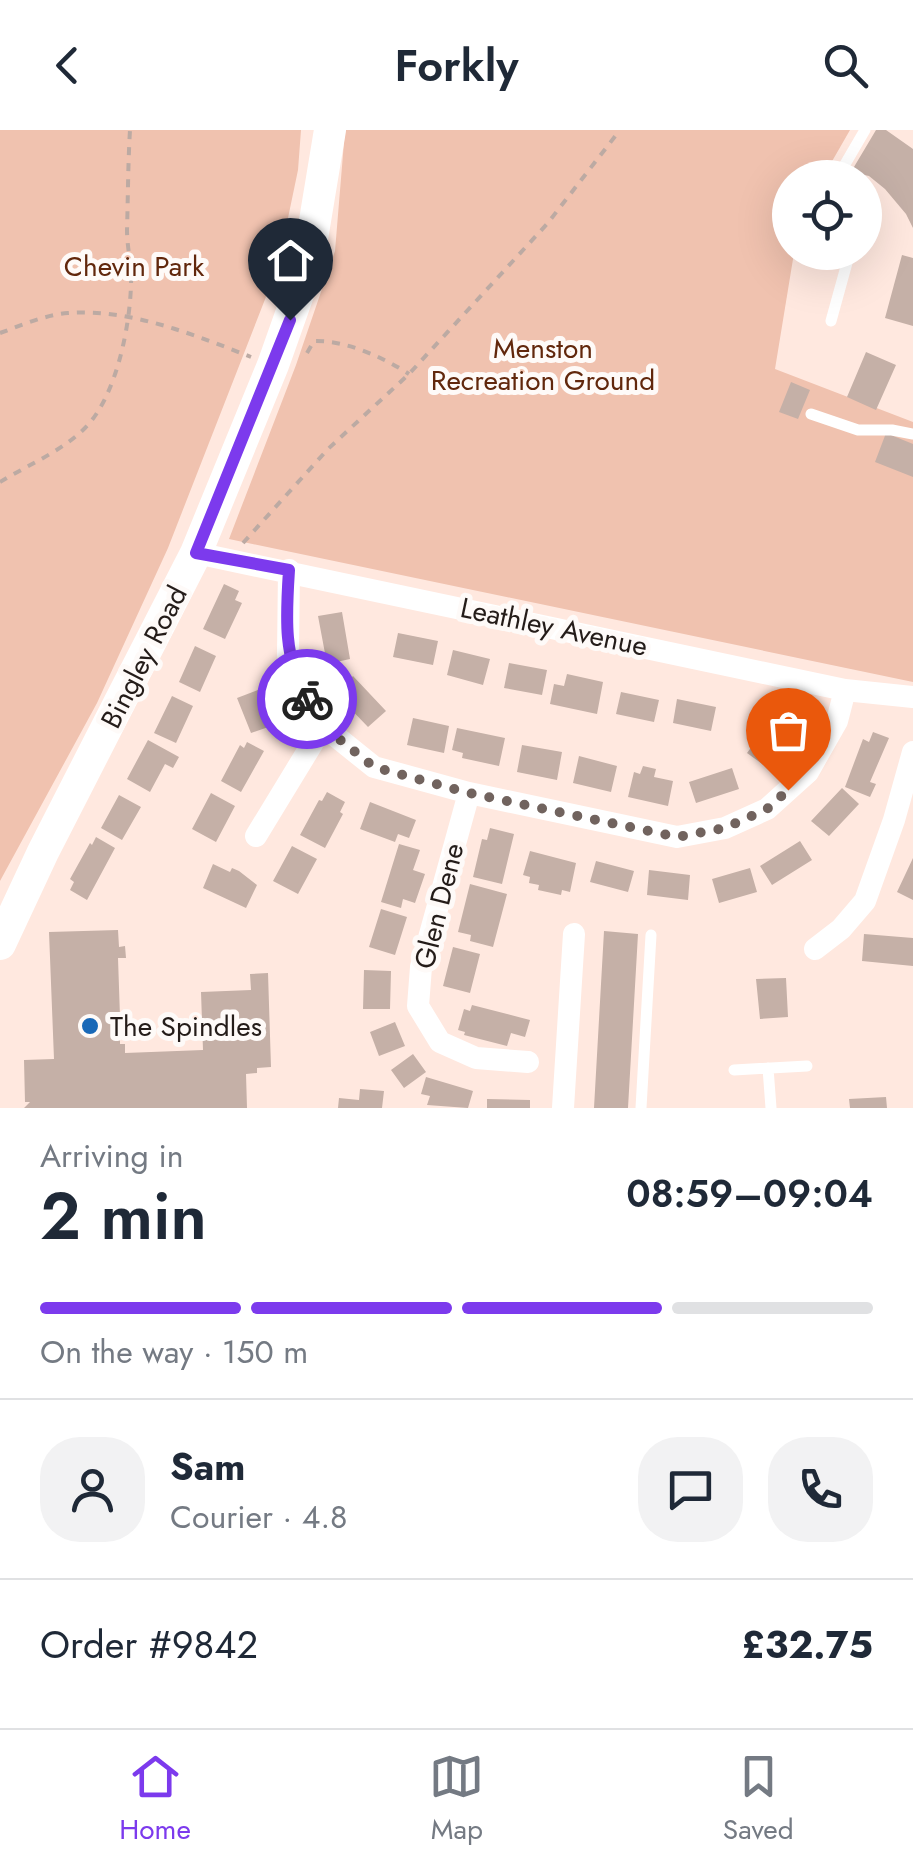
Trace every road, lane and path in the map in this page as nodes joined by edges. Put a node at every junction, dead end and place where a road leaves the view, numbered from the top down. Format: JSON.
{"nodes":[{"id":1,"x":130,"y":130,"type":"edge"},
{"id":2,"x":330,"y":130,"type":"edge"},
{"id":3,"x":620,"y":130,"type":"edge"},
{"id":4,"x":865,"y":130,"type":"edge"},
{"id":5,"x":848,"y":160,"type":"edge"},
{"id":6,"x":845,"y":270,"type":"edge"},
{"id":7,"x":129,"y":318,"type":"junction"},
{"id":8,"x":832,"y":321,"type":"dead end"},
{"id":9,"x":0,"y":333,"type":"edge"},
{"id":10,"x":307,"y":354,"type":"dead end"},
{"id":11,"x":255,"y":359,"type":"dead end"},
{"id":12,"x":409,"y":374,"type":"junction"},
{"id":13,"x":811,"y":414,"type":"dead end"},
{"id":14,"x":913,"y":434,"type":"edge"},
{"id":15,"x":0,"y":482,"type":"edge"},
{"id":16,"x":196,"y":553,"type":"junction"},
{"id":17,"x":230,"y":560,"type":"junction"},
{"id":18,"x":289,"y":570,"type":"junction"},
{"id":19,"x":845,"y":690,"type":"junction"},
{"id":20,"x":913,"y":697,"type":"edge"},
{"id":21,"x":323,"y":726,"type":"junction"},
{"id":22,"x":913,"y":752,"type":"edge"},
{"id":23,"x":469,"y":793,"type":"junction"},
{"id":24,"x":256,"y":836,"type":"dead end"},
{"id":25,"x":574,"y":934,"type":"dead end"},
{"id":26,"x":651,"y":935,"type":"dead end"},
{"id":27,"x":0,"y":944,"type":"edge"},
{"id":28,"x":815,"y":949,"type":"dead end"},
{"id":29,"x":528,"y":1063,"type":"dead end"},
{"id":30,"x":808,"y":1066,"type":"dead end"},
{"id":31,"x":768,"y":1068,"type":"junction"},
{"id":32,"x":734,"y":1070,"type":"dead end"},
{"id":33,"x":564,"y":1108,"type":"edge"},
{"id":34,"x":641,"y":1108,"type":"edge"},
{"id":35,"x":771,"y":1108,"type":"edge"}],
"edges":[{"from":1,"to":7,"type":"path"},
{"from":2,"to":16,"type":"street","name":"Bingley Road"},
{"from":3,"to":12,"type":"path"},
{"from":4,"to":5,"type":"lane"},
{"from":6,"to":8,"type":"lane"},
{"from":7,"to":9,"type":"path"},
{"from":7,"to":11,"type":"path"},
{"from":7,"to":15,"type":"path"},
{"from":10,"to":12,"type":"path"},
{"from":12,"to":17,"type":"path"},
{"from":13,"to":14,"type":"lane"},
{"from":16,"to":17,"type":"street","name":"Leathley Avenue"},
{"from":16,"to":27,"type":"street","name":"Bingley Road"},
{"from":17,"to":18,"type":"street","name":"Leathley Avenue"},
{"from":18,"to":19,"type":"street","name":"Leathley Avenue"},
{"from":18,"to":21,"type":"street"},
{"from":19,"to":20,"type":"street","name":"Leathley Avenue"},
{"from":19,"to":23,"type":"street"},
{"from":21,"to":23,"type":"street"},
{"from":21,"to":24,"type":"street"},
{"from":22,"to":28,"type":"street"},
{"from":23,"to":29,"type":"street","name":"Glen Dene"},
{"from":25,"to":33,"type":"street"},
{"from":26,"to":34,"type":"lane"},
{"from":30,"to":31,"type":"lane"},
{"from":31,"to":32,"type":"lane"},
{"from":31,"to":35,"type":"lane"}]}
